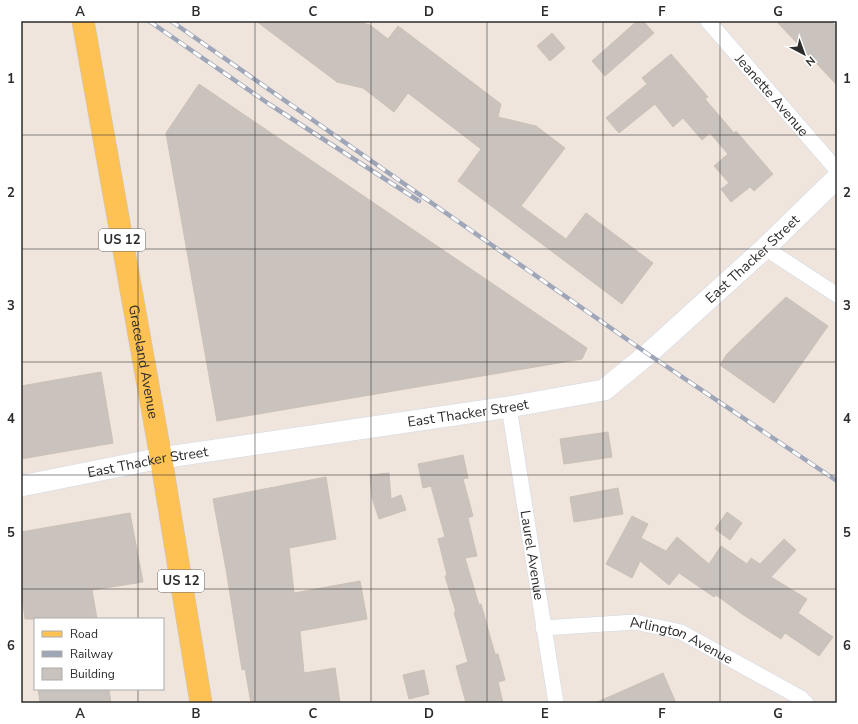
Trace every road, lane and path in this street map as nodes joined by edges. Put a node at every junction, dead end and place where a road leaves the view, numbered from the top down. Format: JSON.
{"nodes":[{"id":1,"x":84,"y":21,"type":"edge"},
{"id":2,"x":708,"y":21,"type":"edge"},
{"id":3,"x":837,"y":170,"type":"edge"},
{"id":4,"x":837,"y":178,"type":"edge"},
{"id":5,"x":765,"y":248,"type":"junction"},
{"id":6,"x":837,"y":295,"type":"edge"},
{"id":7,"x":509,"y":407,"type":"junction"},
{"id":8,"x":161,"y":458,"type":"junction"},
{"id":9,"x":21,"y":486,"type":"edge"},
{"id":10,"x":543,"y":628,"type":"junction"},
{"id":11,"x":201,"y":703,"type":"edge"},
{"id":12,"x":556,"y":703,"type":"edge"},
{"id":13,"x":806,"y":703,"type":"edge"}],
"edges":[{"from":1,"to":8,"type":"main road","name":"Graceland Avenue","number":"US 12"},
{"from":2,"to":3,"type":"street","name":"Jeanette Avenue"},
{"from":4,"to":5,"type":"street","name":"East Thacker Street"},
{"from":5,"to":6,"type":"street"},
{"from":5,"to":7,"type":"street","name":"East Thacker Street"},
{"from":7,"to":8,"type":"street","name":"East Thacker Street"},
{"from":7,"to":10,"type":"street","name":"Laurel Avenue"},
{"from":8,"to":9,"type":"street","name":"East Thacker Street"},
{"from":8,"to":11,"type":"main road","name":"Graceland Avenue","number":"US 12"},
{"from":10,"to":12,"type":"street","name":"Laurel Avenue"},
{"from":10,"to":13,"type":"street","name":"Arlington Avenue"}]}
